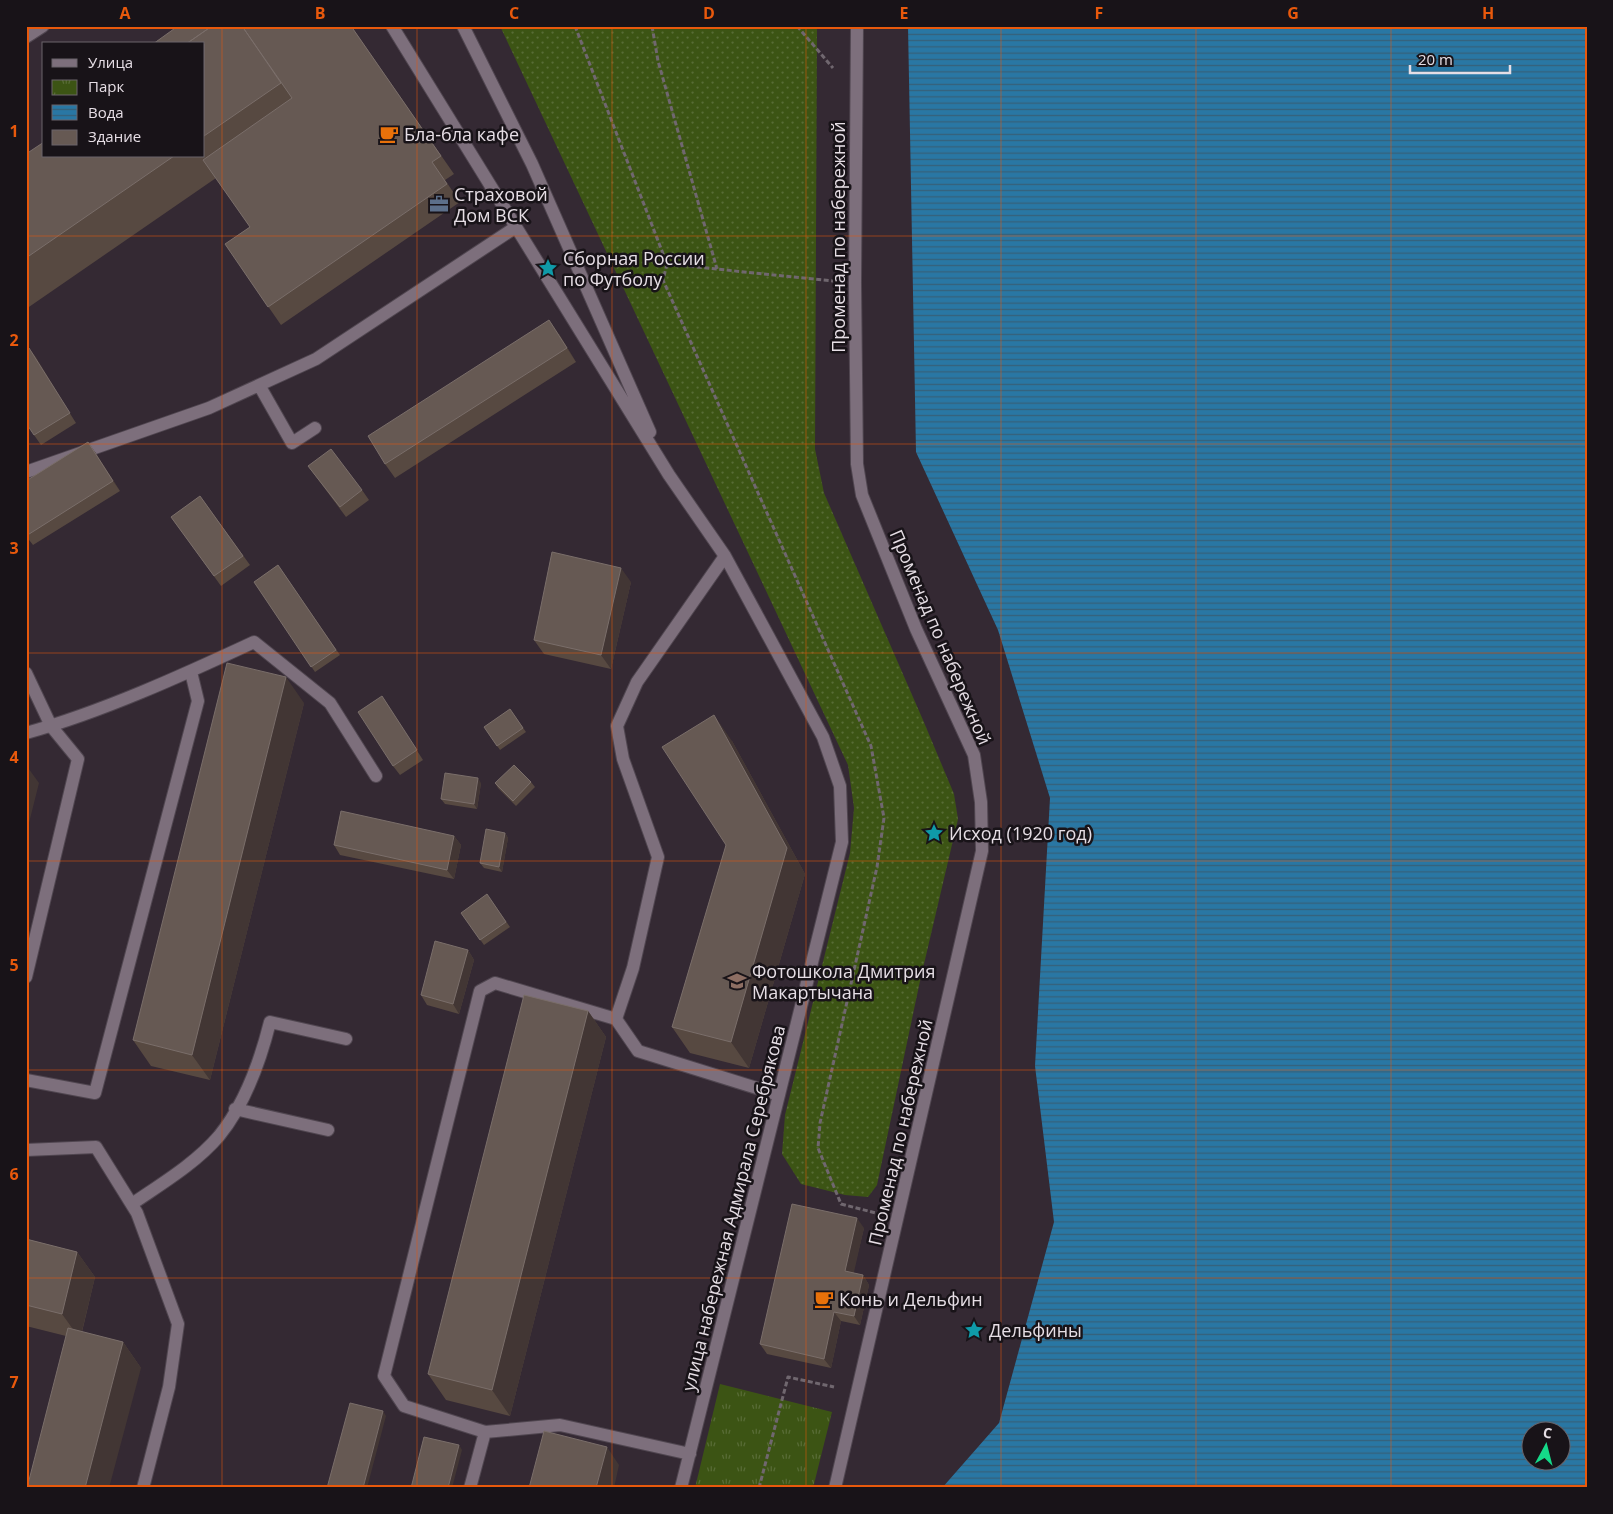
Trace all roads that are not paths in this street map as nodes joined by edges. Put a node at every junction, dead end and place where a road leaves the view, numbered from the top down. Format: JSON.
{"nodes":[{"id":1,"x":43,"y":26,"type":"edge"},
{"id":2,"x":392,"y":26,"type":"edge"},
{"id":3,"x":462,"y":26,"type":"edge"},
{"id":4,"x":857,"y":26,"type":"edge"},
{"id":5,"x":26,"y":37,"type":"edge"},
{"id":6,"x":516,"y":227,"type":"junction"},
{"id":7,"x":259,"y":385,"type":"junction"},
{"id":8,"x":315,"y":428,"type":"dead end"},
{"id":9,"x":26,"y":472,"type":"edge"},
{"id":10,"x":669,"y":475,"type":"junction"},
{"id":11,"x":725,"y":556,"type":"junction"},
{"id":12,"x":191,"y":672,"type":"junction"},
{"id":13,"x":26,"y":673,"type":"edge"},
{"id":14,"x":51,"y":726,"type":"junction"},
{"id":15,"x":26,"y":733,"type":"edge"},
{"id":16,"x":376,"y":776,"type":"dead end"},
{"id":17,"x":26,"y":977,"type":"edge"},
{"id":18,"x":616,"y":1020,"type":"junction"},
{"id":19,"x":346,"y":1039,"type":"dead end"},
{"id":20,"x":26,"y":1080,"type":"edge"},
{"id":21,"x":779,"y":1095,"type":"junction"},
{"id":22,"x":235,"y":1109,"type":"junction"},
{"id":23,"x":328,"y":1130,"type":"dead end"},
{"id":24,"x":26,"y":1150,"type":"edge"},
{"id":25,"x":132,"y":1204,"type":"junction"},
{"id":26,"x":485,"y":1432,"type":"junction"},
{"id":27,"x":690,"y":1454,"type":"junction"},
{"id":28,"x":143,"y":1488,"type":"edge"},
{"id":29,"x":470,"y":1488,"type":"edge"},
{"id":30,"x":681,"y":1488,"type":"edge"},
{"id":31,"x":835,"y":1488,"type":"edge"}],
"edges":[{"from":1,"to":5,"type":"street"},
{"from":2,"to":6,"type":"street","name":"улица набережная Адмирала Серебрякова"},
{"from":3,"to":10,"type":"street","name":"улица набережная Адмирала Серебрякова"},
{"from":4,"to":31,"type":"street","name":"Променад по набережной"},
{"from":6,"to":7,"type":"street"},
{"from":6,"to":10,"type":"street","name":"улица набережная Адмирала Серебрякова"},
{"from":7,"to":8,"type":"street"},
{"from":7,"to":9,"type":"street"},
{"from":10,"to":11,"type":"street","name":"улица набережная Адмирала Серебрякова"},
{"from":11,"to":18,"type":"street"},
{"from":11,"to":21,"type":"street","name":"улица набережная Адмирала Серебрякова"},
{"from":12,"to":14,"type":"street"},
{"from":12,"to":16,"type":"street"},
{"from":12,"to":20,"type":"street"},
{"from":13,"to":14,"type":"street"},
{"from":14,"to":15,"type":"street"},
{"from":14,"to":17,"type":"street"},
{"from":18,"to":21,"type":"street"},
{"from":18,"to":26,"type":"street"},
{"from":19,"to":22,"type":"street"},
{"from":21,"to":27,"type":"street","name":"улица набережная Адмирала Серебрякова"},
{"from":22,"to":23,"type":"street"},
{"from":22,"to":25,"type":"street"},
{"from":24,"to":25,"type":"street"},
{"from":25,"to":28,"type":"street"},
{"from":26,"to":27,"type":"street"},
{"from":26,"to":29,"type":"street"},
{"from":27,"to":30,"type":"street","name":"улица набережная Адмирала Серебрякова"}]}
